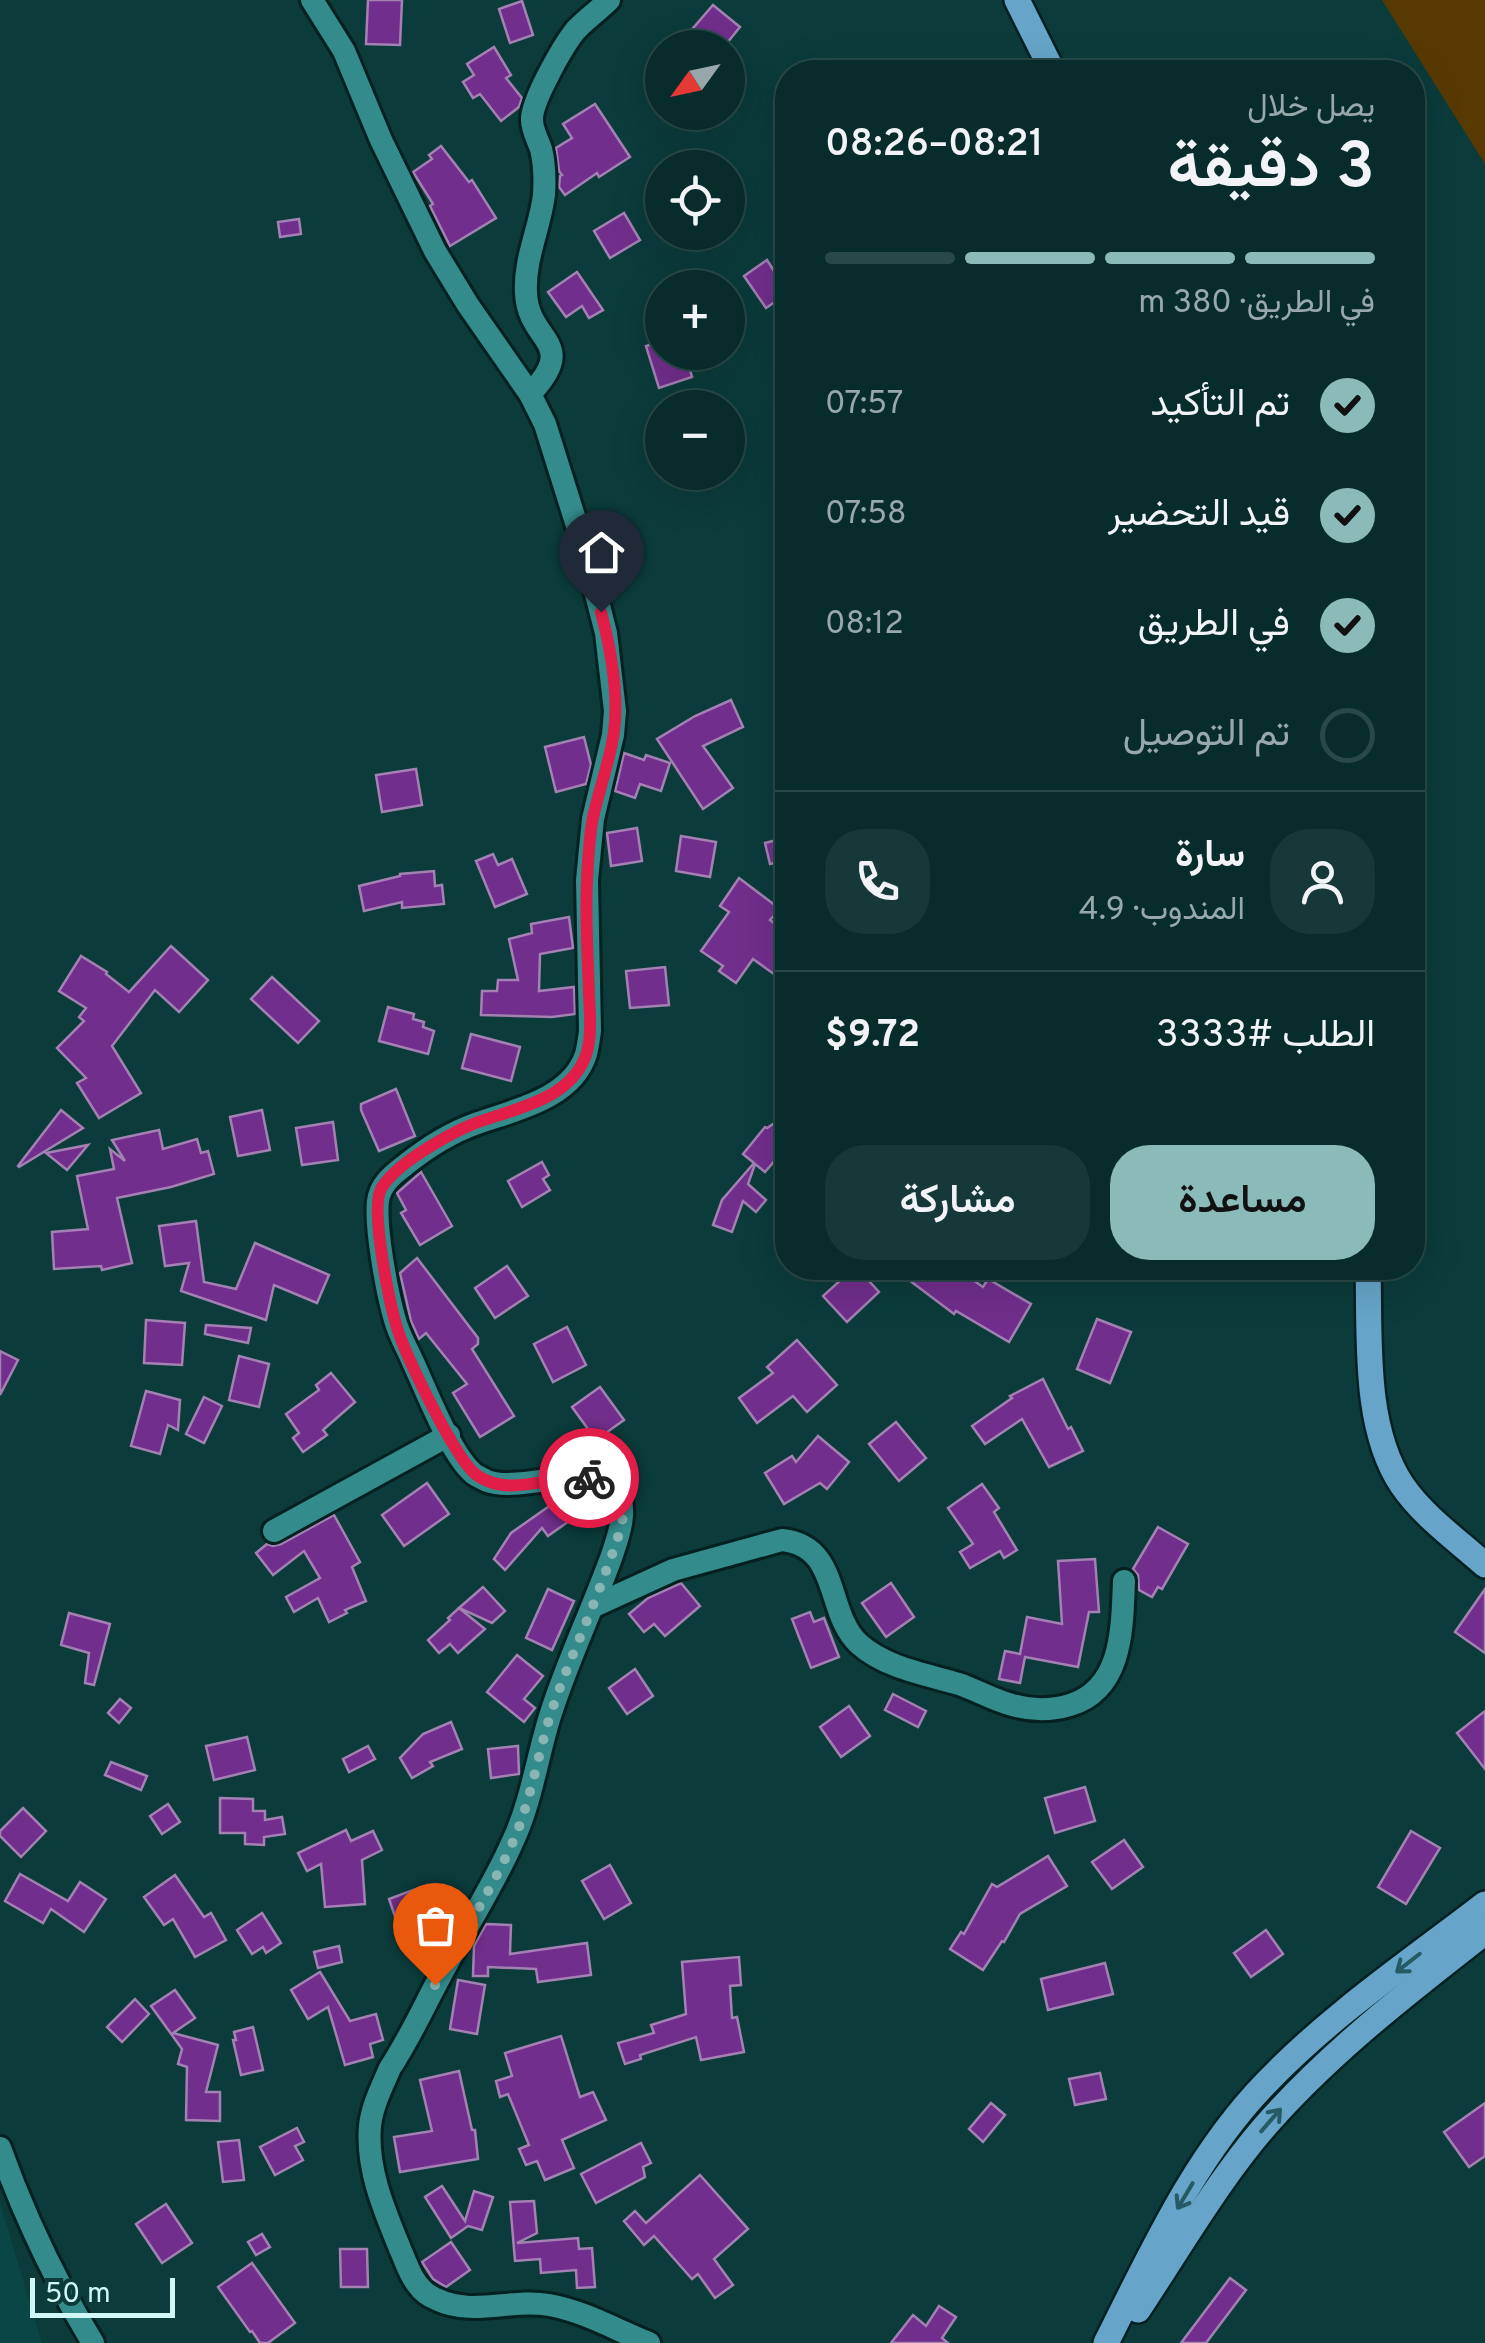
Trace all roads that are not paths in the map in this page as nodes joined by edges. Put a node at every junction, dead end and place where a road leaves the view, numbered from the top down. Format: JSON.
{"nodes":[{"id":1,"x":312,"y":0,"type":"edge"},
{"id":2,"x":609,"y":0,"type":"edge"},
{"id":3,"x":1017,"y":0,"type":"edge"},
{"id":4,"x":1047,"y":60,"type":"edge"},
{"id":5,"x":530,"y":394,"type":"junction"},
{"id":6,"x":1368,"y":1280,"type":"edge"},
{"id":7,"x":448,"y":1435,"type":"junction"},
{"id":8,"x":274,"y":1532,"type":"dead end"},
{"id":9,"x":1485,"y":1565,"type":"edge"},
{"id":10,"x":1124,"y":1581,"type":"dead end"},
{"id":11,"x":592,"y":1606,"type":"junction"},
{"id":12,"x":1485,"y":1904,"type":"edge"},
{"id":13,"x":1485,"y":1932,"type":"edge"},
{"id":14,"x":0,"y":2148,"type":"edge"},
{"id":15,"x":93,"y":2343,"type":"edge"},
{"id":16,"x":649,"y":2343,"type":"edge"},
{"id":17,"x":1106,"y":2343,"type":"edge"},
{"id":18,"x":1115,"y":2343,"type":"edge"}],
"edges":[{"from":1,"to":5,"type":"street"},
{"from":2,"to":5,"type":"street"},
{"from":3,"to":4,"type":"main road"},
{"from":5,"to":7,"type":"street"},
{"from":6,"to":9,"type":"main road"},
{"from":7,"to":8,"type":"street"},
{"from":7,"to":11,"type":"street"},
{"from":10,"to":11,"type":"street"},
{"from":11,"to":16,"type":"street"},
{"from":12,"to":17,"type":"main road","one_way":true},
{"from":18,"to":13,"type":"main road","one_way":true},
{"from":14,"to":15,"type":"street"}]}
